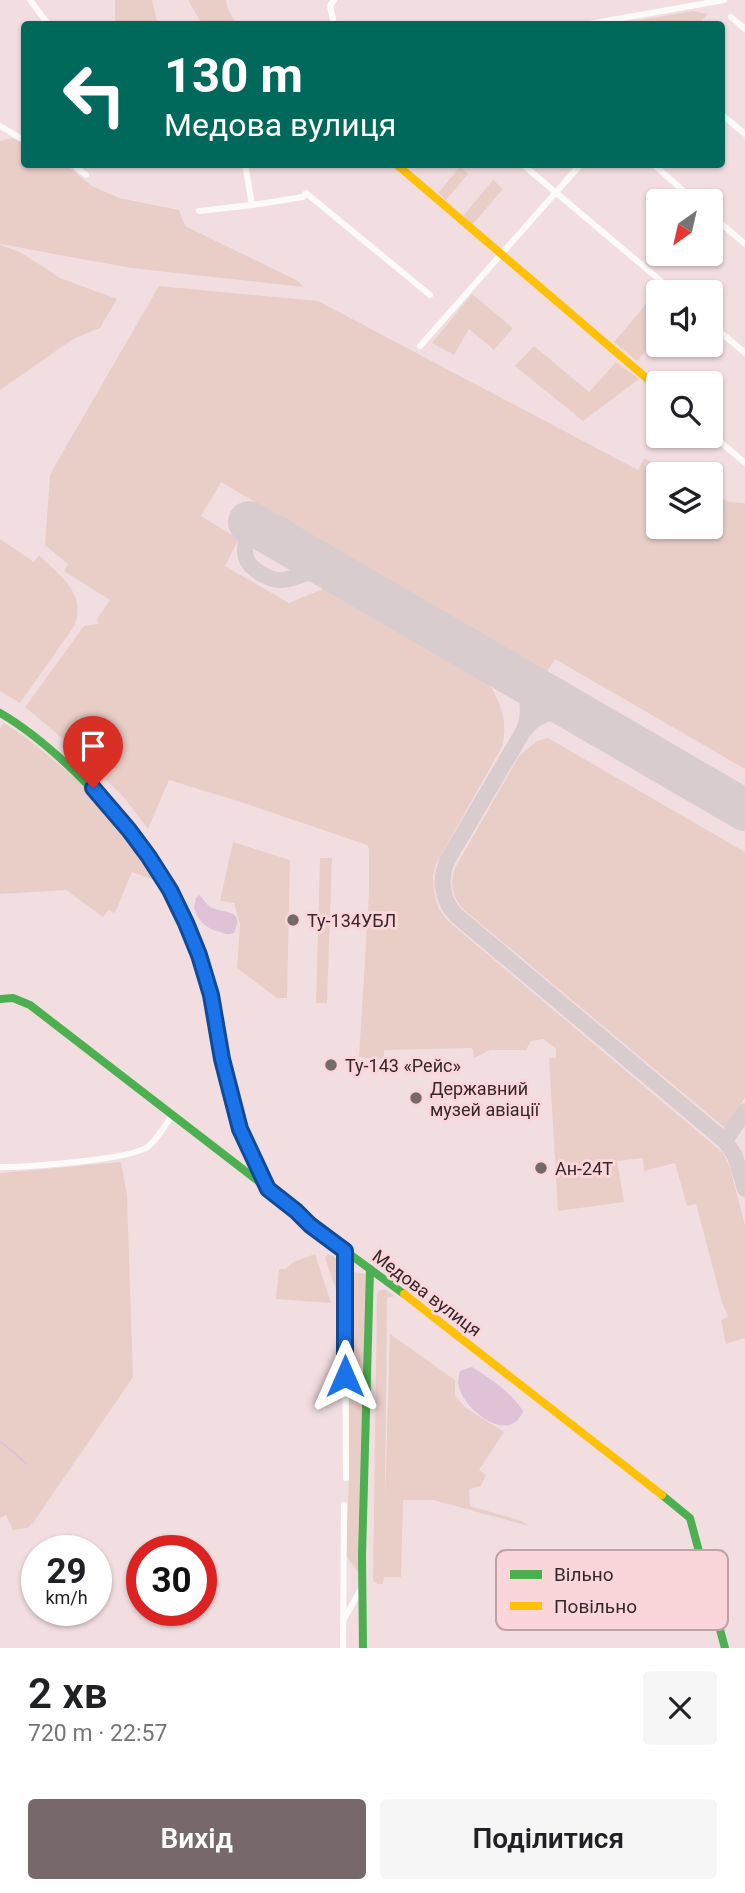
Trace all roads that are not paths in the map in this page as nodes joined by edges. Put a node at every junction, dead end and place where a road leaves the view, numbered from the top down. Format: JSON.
{"nodes":[{"id":1,"x":30,"y":0,"type":"edge"},
{"id":2,"x":334,"y":0,"type":"edge"},
{"id":3,"x":724,"y":0,"type":"edge"},
{"id":4,"x":731,"y":17,"type":"dead end"},
{"id":5,"x":46,"y":21,"type":"edge"},
{"id":6,"x":333,"y":21,"type":"edge"},
{"id":7,"x":606,"y":21,"type":"edge"},
{"id":8,"x":745,"y":29,"type":"edge"},
{"id":9,"x":725,"y":117,"type":"edge"},
{"id":10,"x":0,"y":127,"type":"edge"},
{"id":11,"x":745,"y":134,"type":"edge"},
{"id":12,"x":21,"y":138,"type":"edge"},
{"id":13,"x":77,"y":168,"type":"edge"},
{"id":14,"x":246,"y":168,"type":"edge"},
{"id":15,"x":401,"y":168,"type":"edge"},
{"id":16,"x":528,"y":168,"type":"edge"},
{"id":17,"x":578,"y":168,"type":"edge"},
{"id":18,"x":658,"y":168,"type":"edge"},
{"id":19,"x":86,"y":175,"type":"dead end"},
{"id":20,"x":681,"y":189,"type":"edge"},
{"id":21,"x":556,"y":193,"type":"junction"},
{"id":22,"x":253,"y":205,"type":"junction"},
{"id":23,"x":199,"y":211,"type":"dead end"},
{"id":24,"x":723,"y":226,"type":"edge"},
{"id":25,"x":745,"y":244,"type":"edge"},
{"id":26,"x":502,"y":255,"type":"junction"},
{"id":27,"x":660,"y":280,"type":"edge"},
{"id":28,"x":430,"y":295,"type":"dead end"},
{"id":29,"x":723,"y":334,"type":"edge"},
{"id":30,"x":420,"y":346,"type":"dead end"},
{"id":31,"x":745,"y":353,"type":"edge"},
{"id":32,"x":646,"y":378,"type":"edge"},
{"id":33,"x":723,"y":444,"type":"edge"},
{"id":34,"x":745,"y":463,"type":"edge"},
{"id":35,"x":0,"y":713,"type":"edge"},
{"id":36,"x":0,"y":999,"type":"edge"},
{"id":37,"x":172,"y":1116,"type":"junction"},
{"id":38,"x":0,"y":1167,"type":"edge"},
{"id":39,"x":268,"y":1189,"type":"junction"},
{"id":40,"x":345,"y":1251,"type":"junction"},
{"id":41,"x":370,"y":1269,"type":"junction"},
{"id":42,"x":346,"y":1478,"type":"dead end"},
{"id":43,"x":344,"y":1505,"type":"dead end"},
{"id":44,"x":699,"y":1550,"type":"edge"},
{"id":45,"x":362,"y":1587,"type":"junction"},
{"id":46,"x":363,"y":1620,"type":"junction"},
{"id":47,"x":343,"y":1621,"type":"junction"},
{"id":48,"x":720,"y":1630,"type":"edge"},
{"id":49,"x":343,"y":1648,"type":"edge"},
{"id":50,"x":363,"y":1648,"type":"edge"},
{"id":51,"x":725,"y":1648,"type":"edge"}],
"edges":[{"from":1,"to":5,"type":"street"},
{"from":2,"to":6,"type":"street"},
{"from":3,"to":7,"type":"street"},
{"from":4,"to":8,"type":"street"},
{"from":9,"to":11,"type":"street"},
{"from":10,"to":12,"type":"street"},
{"from":13,"to":19,"type":"street"},
{"from":14,"to":22,"type":"street"},
{"from":15,"to":26,"type":"street"},
{"from":16,"to":21,"type":"street"},
{"from":17,"to":21,"type":"street"},
{"from":18,"to":20,"type":"street"},
{"from":21,"to":26,"type":"street"},
{"from":21,"to":27,"type":"street"},
{"from":22,"to":23,"type":"street"},
{"from":22,"to":28,"type":"street"},
{"from":24,"to":25,"type":"street"},
{"from":26,"to":30,"type":"street"},
{"from":26,"to":32,"type":"street"},
{"from":29,"to":31,"type":"street"},
{"from":33,"to":34,"type":"street"},
{"from":35,"to":39,"type":"street"},
{"from":36,"to":37,"type":"street","name":"Медова вулиця"},
{"from":37,"to":38,"type":"street"},
{"from":37,"to":39,"type":"street","name":"Медова вулиця"},
{"from":39,"to":40,"type":"street","name":"Медова вулиця"},
{"from":40,"to":41,"type":"street","name":"Медова вулиця"},
{"from":40,"to":42,"type":"street"},
{"from":41,"to":44,"type":"street","name":"Медова вулиця"},
{"from":41,"to":45,"type":"street"},
{"from":43,"to":47,"type":"street"},
{"from":45,"to":46,"type":"street"},
{"from":45,"to":47,"type":"street"},
{"from":46,"to":47,"type":"street"},
{"from":46,"to":50,"type":"street"},
{"from":47,"to":49,"type":"street"},
{"from":48,"to":51,"type":"street","name":"Медова вулиця"}]}
